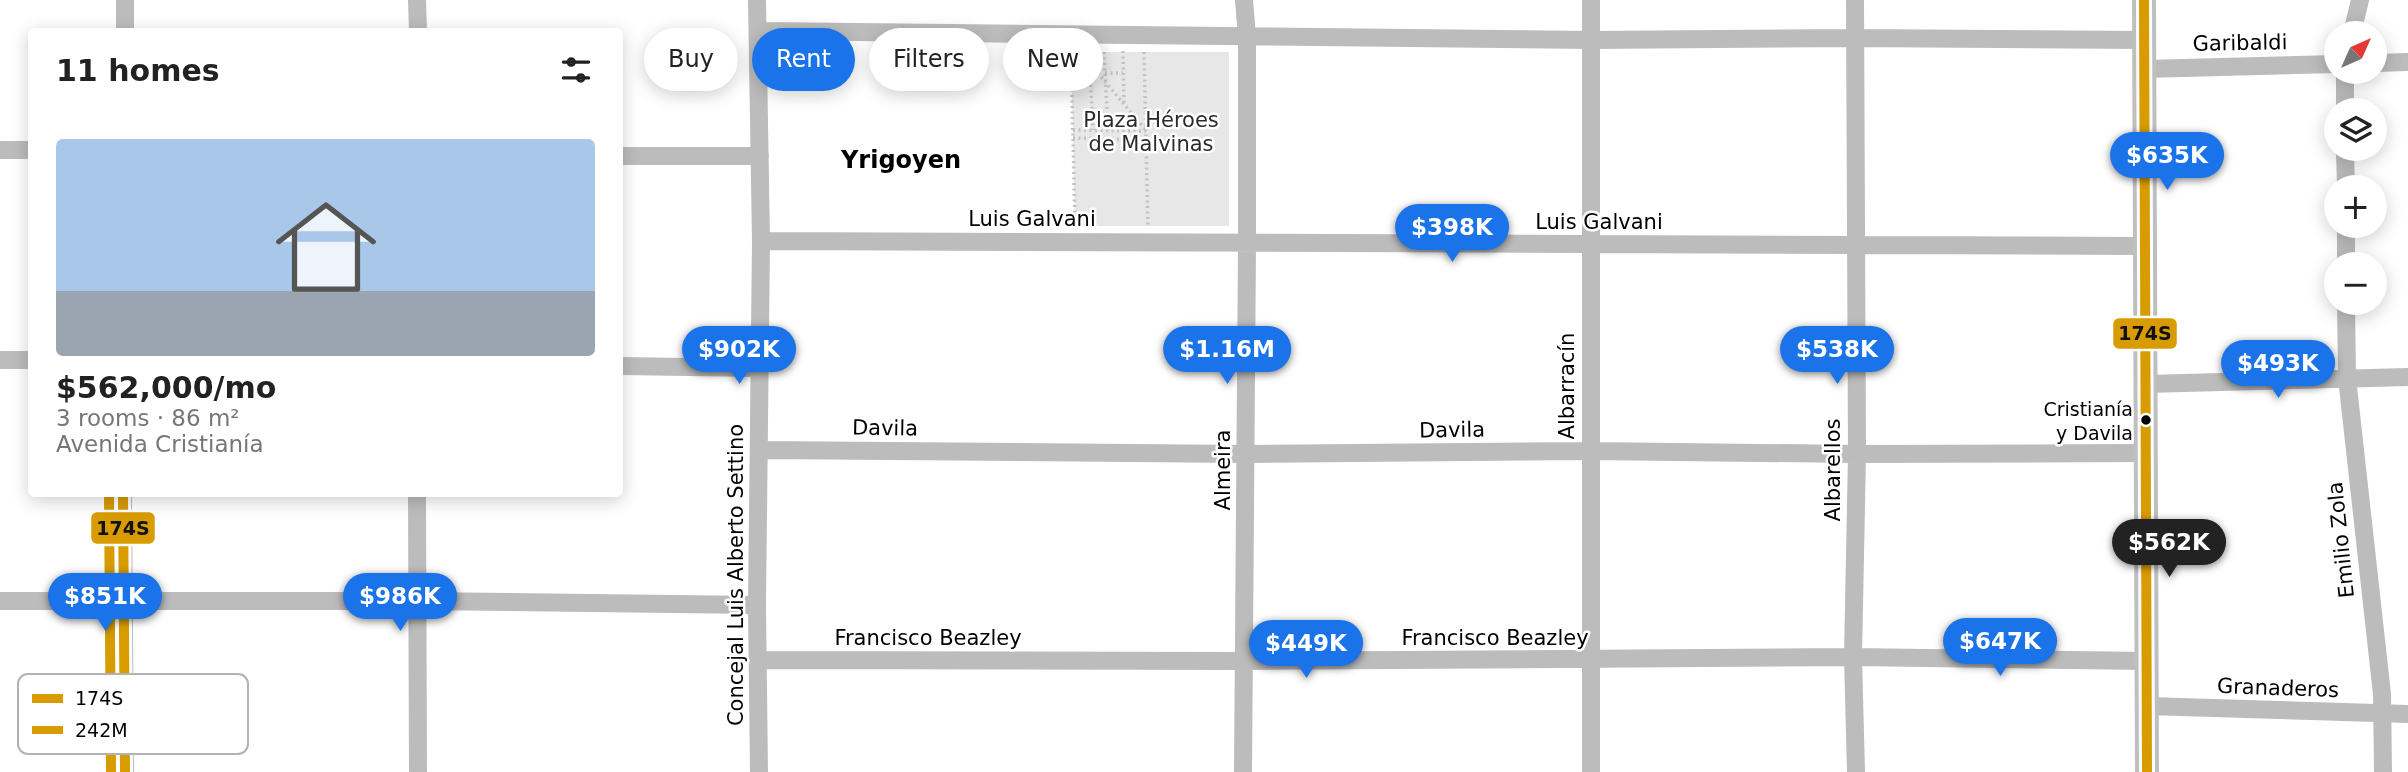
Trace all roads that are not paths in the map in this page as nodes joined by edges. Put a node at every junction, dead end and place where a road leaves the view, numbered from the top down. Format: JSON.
{"nodes":[{"id":1,"x":125,"y":0,"type":"edge"},
{"id":2,"x":417,"y":0,"type":"edge"},
{"id":3,"x":757,"y":0,"type":"edge"},
{"id":4,"x":1244,"y":0,"type":"edge"},
{"id":5,"x":1591,"y":0,"type":"edge"},
{"id":6,"x":1855,"y":0,"type":"edge"},
{"id":7,"x":2144,"y":0,"type":"edge"},
{"id":8,"x":2360,"y":0,"type":"edge"},
{"id":9,"x":2355,"y":21,"type":"edge"},
{"id":10,"x":124,"y":28,"type":"edge"},
{"id":11,"x":418,"y":28,"type":"edge"},
{"id":12,"x":758,"y":28,"type":"edge"},
{"id":13,"x":855,"y":33,"type":"edge"},
{"id":14,"x":1247,"y":37,"type":"junction"},
{"id":15,"x":1855,"y":38,"type":"junction"},
{"id":16,"x":1592,"y":40,"type":"junction"},
{"id":17,"x":2144,"y":40,"type":"junction"},
{"id":18,"x":2408,"y":62,"type":"edge"},
{"id":19,"x":2387,"y":63,"type":"edge"},
{"id":20,"x":2324,"y":64,"type":"edge"},
{"id":21,"x":2145,"y":68,"type":"junction"},
{"id":22,"x":759,"y":91,"type":"edge"},
{"id":23,"x":0,"y":150,"type":"edge"},
{"id":24,"x":28,"y":150,"type":"edge"},
{"id":25,"x":623,"y":156,"type":"edge"},
{"id":26,"x":760,"y":156,"type":"junction"},
{"id":27,"x":761,"y":242,"type":"junction"},
{"id":28,"x":1855,"y":244,"type":"junction"},
{"id":29,"x":1247,"y":245,"type":"junction"},
{"id":30,"x":1590,"y":245,"type":"junction"},
{"id":31,"x":2144,"y":246,"type":"junction"},
{"id":32,"x":2346,"y":315,"type":"edge"},
{"id":33,"x":0,"y":360,"type":"edge"},
{"id":34,"x":28,"y":360,"type":"edge"},
{"id":35,"x":623,"y":366,"type":"edge"},
{"id":36,"x":758,"y":368,"type":"junction"},
{"id":37,"x":2408,"y":377,"type":"edge"},
{"id":38,"x":2347,"y":378,"type":"junction"},
{"id":39,"x":2146,"y":384,"type":"junction"},
{"id":40,"x":760,"y":450,"type":"junction"},
{"id":41,"x":1590,"y":451,"type":"junction"},
{"id":42,"x":2144,"y":453,"type":"junction"},
{"id":43,"x":1246,"y":454,"type":"junction"},
{"id":44,"x":1857,"y":454,"type":"junction"},
{"id":45,"x":123,"y":497,"type":"edge"},
{"id":46,"x":418,"y":497,"type":"edge"},
{"id":47,"x":123,"y":600,"type":"junction"},
{"id":48,"x":0,"y":601,"type":"edge"},
{"id":49,"x":419,"y":601,"type":"junction"},
{"id":50,"x":757,"y":605,"type":"junction"},
{"id":51,"x":1853,"y":657,"type":"junction"},
{"id":52,"x":758,"y":660,"type":"junction"},
{"id":53,"x":1590,"y":660,"type":"junction"},
{"id":54,"x":1245,"y":661,"type":"junction"},
{"id":55,"x":2148,"y":661,"type":"junction"},
{"id":56,"x":124,"y":674,"type":"edge"},
{"id":57,"x":2147,"y":706,"type":"junction"},
{"id":58,"x":2383,"y":714,"type":"junction"},
{"id":59,"x":2408,"y":714,"type":"edge"},
{"id":60,"x":125,"y":754,"type":"edge"},
{"id":61,"x":125,"y":772,"type":"edge"},
{"id":62,"x":418,"y":772,"type":"edge"},
{"id":63,"x":760,"y":772,"type":"edge"},
{"id":64,"x":1243,"y":772,"type":"edge"},
{"id":65,"x":1591,"y":772,"type":"edge"},
{"id":66,"x":1856,"y":772,"type":"edge"},
{"id":67,"x":2147,"y":772,"type":"edge"},
{"id":68,"x":2383,"y":772,"type":"edge"}],
"edges":[{"from":1,"to":10,"type":"street"},
{"from":2,"to":11,"type":"street"},
{"from":3,"to":12,"type":"street","name":"Concejal Luis Alberto Settino"},
{"from":4,"to":14,"type":"street","name":"Almeira"},
{"from":5,"to":16,"type":"street","name":"Albarracín"},
{"from":6,"to":15,"type":"street","name":"Albarellos"},
{"from":7,"to":17,"type":"street"},
{"from":8,"to":9,"type":"street"},
{"from":13,"to":14,"type":"street"},
{"from":14,"to":16,"type":"street"},
{"from":14,"to":29,"type":"street","name":"Almeira"},
{"from":15,"to":16,"type":"street"},
{"from":15,"to":17,"type":"street"},
{"from":15,"to":28,"type":"street","name":"Albarellos"},
{"from":16,"to":30,"type":"street","name":"Albarracín"},
{"from":17,"to":21,"type":"street"},
{"from":18,"to":19,"type":"street"},
{"from":20,"to":21,"type":"street","name":"Garibaldi"},
{"from":21,"to":31,"type":"street"},
{"from":22,"to":26,"type":"street","name":"Concejal Luis Alberto Settino"},
{"from":23,"to":24,"type":"street"},
{"from":25,"to":26,"type":"street"},
{"from":26,"to":27,"type":"street","name":"Concejal Luis Alberto Settino"},
{"from":27,"to":29,"type":"street","name":"Luis Galvani"},
{"from":27,"to":36,"type":"street","name":"Concejal Luis Alberto Settino"},
{"from":28,"to":30,"type":"street","name":"Luis Galvani"},
{"from":28,"to":31,"type":"street","name":"Luis Galvani"},
{"from":28,"to":44,"type":"street","name":"Albarellos"},
{"from":29,"to":30,"type":"street","name":"Luis Galvani"},
{"from":29,"to":43,"type":"street","name":"Almeira"},
{"from":30,"to":41,"type":"street","name":"Albarracín"},
{"from":31,"to":39,"type":"street"},
{"from":32,"to":38,"type":"street","name":"Emilio Zola"},
{"from":33,"to":34,"type":"street"},
{"from":35,"to":36,"type":"street"},
{"from":36,"to":40,"type":"street","name":"Concejal Luis Alberto Settino"},
{"from":37,"to":38,"type":"street"},
{"from":38,"to":39,"type":"street"},
{"from":38,"to":58,"type":"street","name":"Emilio Zola"},
{"from":39,"to":42,"type":"street"},
{"from":40,"to":43,"type":"street","name":"Davila"},
{"from":40,"to":50,"type":"street","name":"Concejal Luis Alberto Settino"},
{"from":41,"to":43,"type":"street","name":"Davila"},
{"from":41,"to":44,"type":"street","name":"Davila"},
{"from":41,"to":53,"type":"street","name":"Albarracín"},
{"from":42,"to":44,"type":"street","name":"Davila"},
{"from":42,"to":55,"type":"street"},
{"from":43,"to":54,"type":"street","name":"Almeira"},
{"from":44,"to":51,"type":"street","name":"Albarellos"},
{"from":45,"to":47,"type":"street"},
{"from":46,"to":49,"type":"street"},
{"from":47,"to":48,"type":"street"},
{"from":47,"to":49,"type":"street"},
{"from":47,"to":56,"type":"street"},
{"from":49,"to":50,"type":"street"},
{"from":49,"to":62,"type":"street"},
{"from":50,"to":52,"type":"street","name":"Concejal Luis Alberto Settino"},
{"from":51,"to":53,"type":"street","name":"Francisco Beazley"},
{"from":51,"to":55,"type":"street","name":"Francisco Beazley"},
{"from":51,"to":66,"type":"street","name":"Albarellos"},
{"from":52,"to":54,"type":"street","name":"Francisco Beazley"},
{"from":52,"to":63,"type":"street","name":"Concejal Luis Alberto Settino"},
{"from":53,"to":54,"type":"street","name":"Francisco Beazley"},
{"from":53,"to":65,"type":"street","name":"Albarracín"},
{"from":54,"to":64,"type":"street","name":"Almeira"},
{"from":55,"to":57,"type":"street"},
{"from":57,"to":58,"type":"street","name":"Granaderos"},
{"from":57,"to":67,"type":"street"},
{"from":58,"to":59,"type":"street","name":"Granaderos"},
{"from":58,"to":68,"type":"street","name":"Emilio Zola"},
{"from":60,"to":61,"type":"street"}]}
